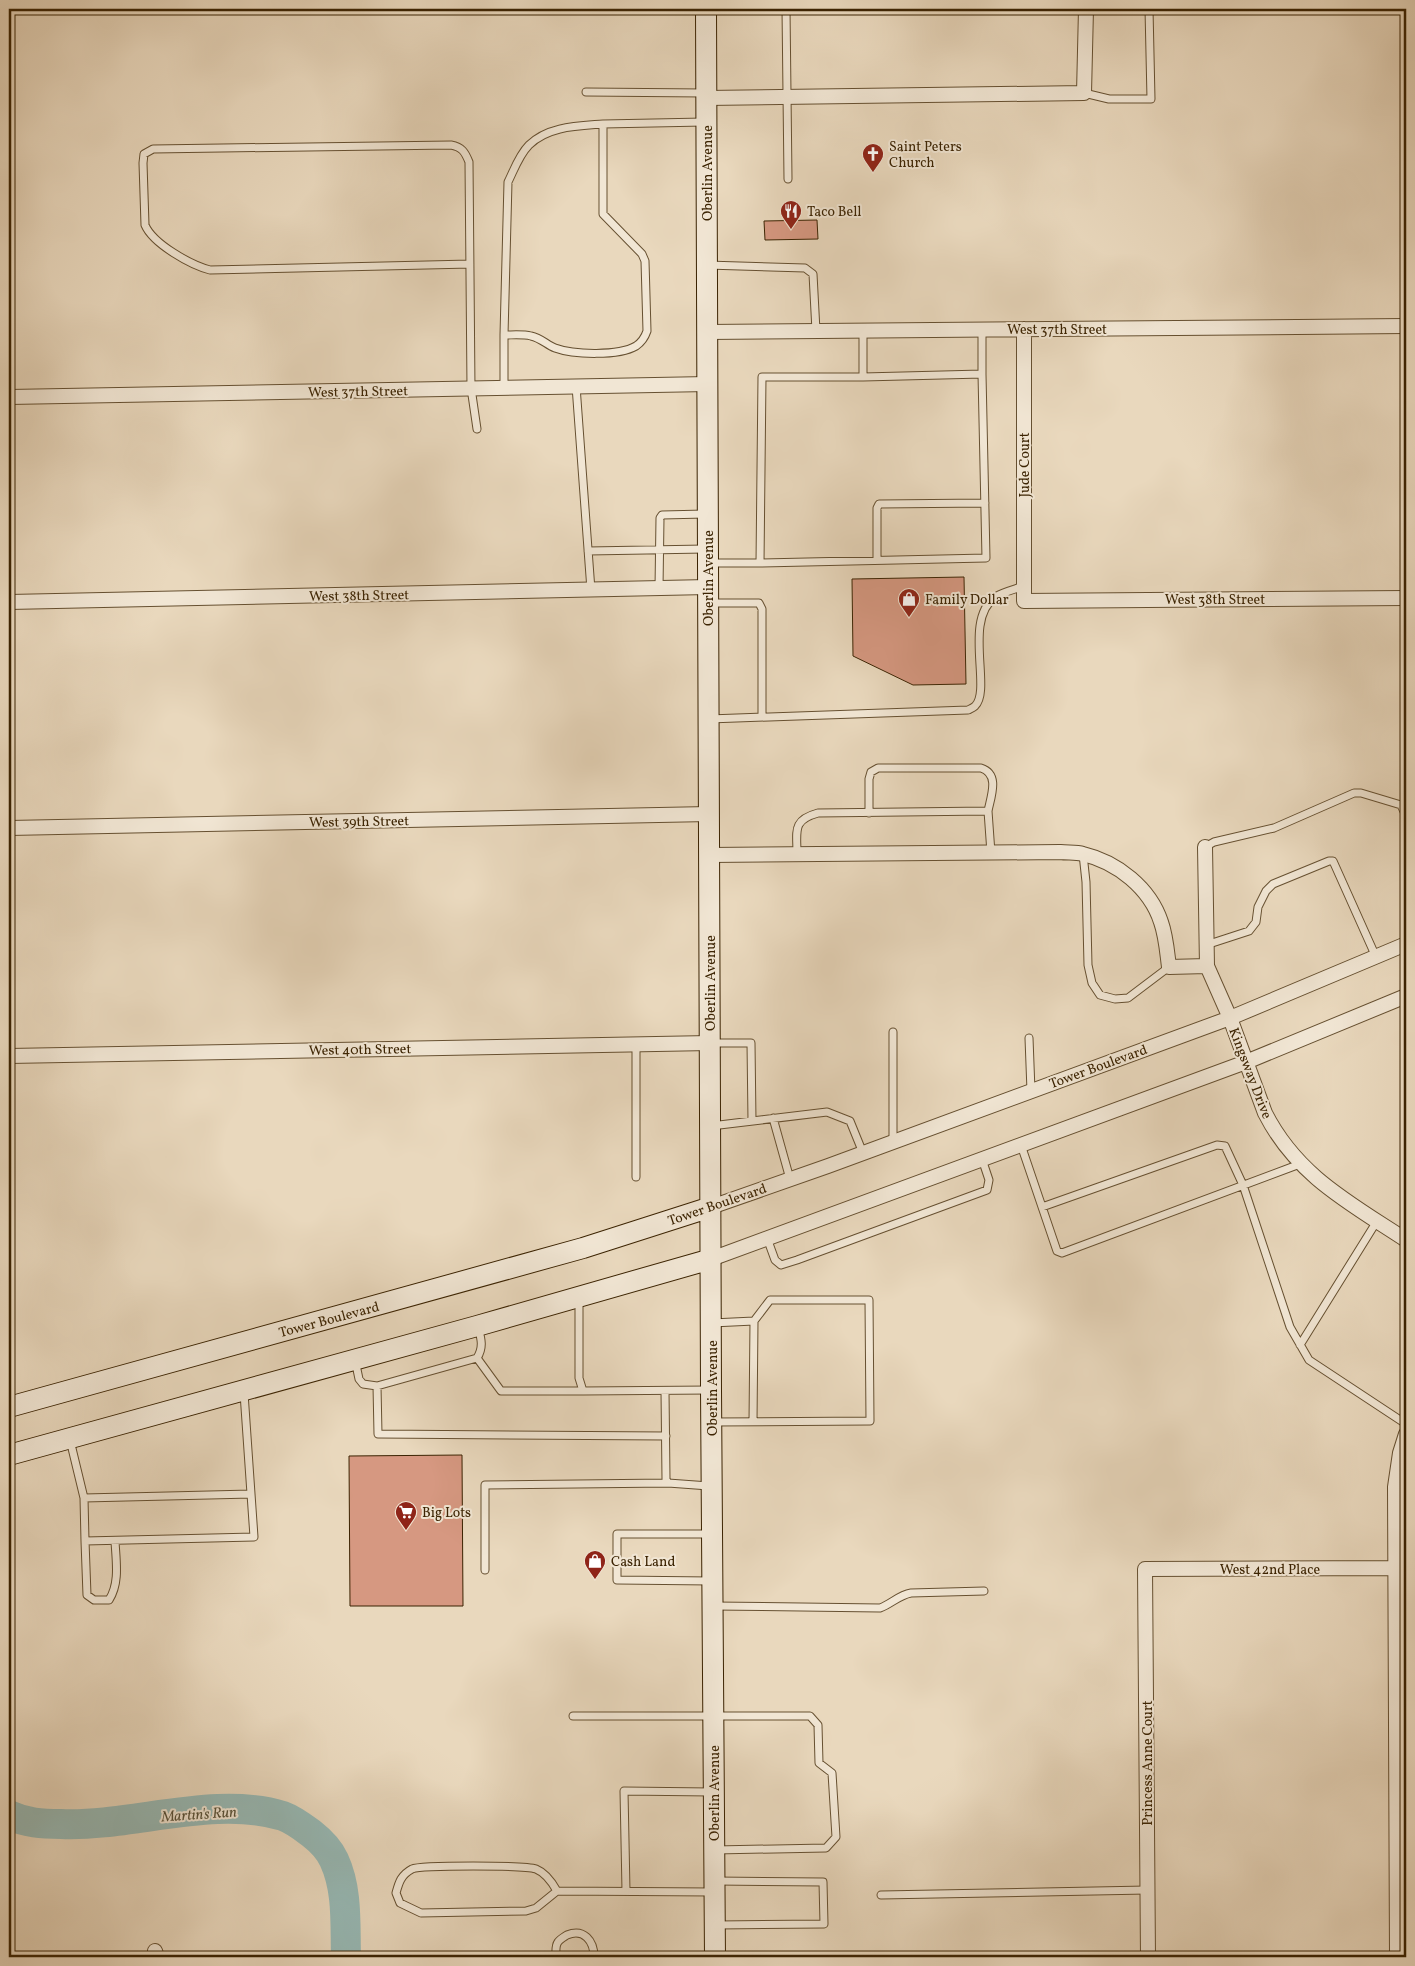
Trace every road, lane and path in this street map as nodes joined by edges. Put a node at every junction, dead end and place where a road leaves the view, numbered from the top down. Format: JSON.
{"nodes":[{"id":1,"x":706,"y":9,"type":"edge"},
{"id":2,"x":786,"y":9,"type":"edge"},
{"id":3,"x":1086,"y":9,"type":"edge"},
{"id":4,"x":1149,"y":9,"type":"edge"},
{"id":5,"x":586,"y":92,"type":"dead end"},
{"id":6,"x":1084,"y":93,"type":"junction"},
{"id":7,"x":707,"y":96,"type":"junction"},
{"id":8,"x":786,"y":96,"type":"junction"},
{"id":9,"x":707,"y":122,"type":"junction"},
{"id":10,"x":603,"y":124,"type":"junction"},
{"id":11,"x":788,"y":179,"type":"dead end"},
{"id":12,"x":470,"y":264,"type":"junction"},
{"id":13,"x":707,"y":265,"type":"junction"},
{"id":14,"x":1406,"y":326,"type":"edge"},
{"id":15,"x":1024,"y":329,"type":"junction"},
{"id":16,"x":982,"y":330,"type":"junction"},
{"id":17,"x":816,"y":331,"type":"junction"},
{"id":18,"x":863,"y":331,"type":"junction"},
{"id":19,"x":708,"y":332,"type":"junction"},
{"id":20,"x":504,"y":335,"type":"junction"},
{"id":21,"x":982,"y":374,"type":"junction"},
{"id":22,"x":863,"y":376,"type":"junction"},
{"id":23,"x":708,"y":384,"type":"junction"},
{"id":24,"x":576,"y":386,"type":"junction"},
{"id":25,"x":471,"y":388,"type":"junction"},
{"id":26,"x":504,"y":388,"type":"junction"},
{"id":27,"x":9,"y":397,"type":"edge"},
{"id":28,"x":476,"y":429,"type":"dead end"},
{"id":29,"x":985,"y":503,"type":"junction"},
{"id":30,"x":708,"y":514,"type":"junction"},
{"id":31,"x":659,"y":550,"type":"junction"},
{"id":32,"x":588,"y":551,"type":"junction"},
{"id":33,"x":708,"y":556,"type":"junction"},
{"id":34,"x":877,"y":560,"type":"junction"},
{"id":35,"x":760,"y":562,"type":"junction"},
{"id":36,"x":1024,"y":586,"type":"junction"},
{"id":37,"x":659,"y":588,"type":"junction"},
{"id":38,"x":591,"y":590,"type":"junction"},
{"id":39,"x":708,"y":595,"type":"junction"},
{"id":40,"x":1406,"y":598,"type":"edge"},
{"id":41,"x":1024,"y":601,"type":"joint"},
{"id":42,"x":9,"y":602,"type":"edge"},
{"id":43,"x":762,"y":717,"type":"junction"},
{"id":44,"x":709,"y":718,"type":"junction"},
{"id":45,"x":1404,"y":804,"type":"edge"},
{"id":46,"x":988,"y":811,"type":"junction"},
{"id":47,"x":869,"y":813,"type":"junction"},
{"id":48,"x":710,"y":814,"type":"junction"},
{"id":49,"x":1406,"y":816,"type":"edge"},
{"id":50,"x":9,"y":828,"type":"edge"},
{"id":51,"x":1205,"y":847,"type":"joint"},
{"id":52,"x":991,"y":853,"type":"junction"},
{"id":53,"x":797,"y":854,"type":"junction"},
{"id":54,"x":1083,"y":854,"type":"junction"},
{"id":55,"x":710,"y":855,"type":"junction"},
{"id":56,"x":1406,"y":944,"type":"edge"},
{"id":57,"x":1206,"y":945,"type":"junction"},
{"id":58,"x":1376,"y":957,"type":"junction"},
{"id":59,"x":1207,"y":966,"type":"junction"},
{"id":60,"x":1169,"y":967,"type":"junction"},
{"id":61,"x":1406,"y":996,"type":"edge"},
{"id":62,"x":1230,"y":1018,"type":"junction"},
{"id":63,"x":894,"y":1032,"type":"dead end"},
{"id":64,"x":1029,"y":1038,"type":"dead end"},
{"id":65,"x":710,"y":1042,"type":"junction"},
{"id":66,"x":636,"y":1044,"type":"junction"},
{"id":67,"x":9,"y":1056,"type":"edge"},
{"id":68,"x":1246,"y":1062,"type":"junction"},
{"id":69,"x":1031,"y":1091,"type":"junction"},
{"id":70,"x":774,"y":1118,"type":"junction"},
{"id":71,"x":752,"y":1121,"type":"junction"},
{"id":72,"x":711,"y":1126,"type":"junction"},
{"id":73,"x":893,"y":1142,"type":"junction"},
{"id":74,"x":1021,"y":1145,"type":"junction"},
{"id":75,"x":863,"y":1153,"type":"junction"},
{"id":76,"x":982,"y":1159,"type":"junction"},
{"id":77,"x":1300,"y":1164,"type":"junction"},
{"id":78,"x":636,"y":1177,"type":"dead end"},
{"id":79,"x":790,"y":1180,"type":"junction"},
{"id":80,"x":1244,"y":1185,"type":"junction"},
{"id":81,"x":711,"y":1207,"type":"junction"},
{"id":82,"x":1042,"y":1208,"type":"junction"},
{"id":83,"x":1377,"y":1221,"type":"junction"},
{"id":84,"x":767,"y":1238,"type":"junction"},
{"id":85,"x":1406,"y":1240,"type":"edge"},
{"id":86,"x":712,"y":1259,"type":"junction"},
{"id":87,"x":580,"y":1297,"type":"junction"},
{"id":88,"x":754,"y":1321,"type":"junction"},
{"id":89,"x":711,"y":1322,"type":"junction"},
{"id":90,"x":478,"y":1326,"type":"junction"},
{"id":91,"x":1300,"y":1345,"type":"junction"},
{"id":92,"x":477,"y":1358,"type":"junction"},
{"id":93,"x":355,"y":1360,"type":"junction"},
{"id":94,"x":377,"y":1386,"type":"junction"},
{"id":95,"x":711,"y":1390,"type":"junction"},
{"id":96,"x":244,"y":1391,"type":"junction"},
{"id":97,"x":583,"y":1391,"type":"junction"},
{"id":98,"x":665,"y":1391,"type":"junction"},
{"id":99,"x":9,"y":1407,"type":"edge"},
{"id":100,"x":712,"y":1422,"type":"junction"},
{"id":101,"x":752,"y":1422,"type":"junction"},
{"id":102,"x":1406,"y":1424,"type":"edge"},
{"id":103,"x":1406,"y":1434,"type":"edge"},
{"id":104,"x":666,"y":1436,"type":"junction"},
{"id":105,"x":70,"y":1439,"type":"junction"},
{"id":106,"x":9,"y":1455,"type":"edge"},
{"id":107,"x":668,"y":1483,"type":"junction"},
{"id":108,"x":712,"y":1486,"type":"junction"},
{"id":109,"x":251,"y":1494,"type":"junction"},
{"id":110,"x":84,"y":1498,"type":"junction"},
{"id":111,"x":712,"y":1534,"type":"junction"},
{"id":112,"x":85,"y":1541,"type":"junction"},
{"id":113,"x":114,"y":1541,"type":"junction"},
{"id":114,"x":1394,"y":1568,"type":"junction"},
{"id":115,"x":485,"y":1570,"type":"dead end"},
{"id":116,"x":1145,"y":1570,"type":"joint"},
{"id":117,"x":713,"y":1581,"type":"junction"},
{"id":118,"x":984,"y":1591,"type":"dead end"},
{"id":119,"x":713,"y":1606,"type":"junction"},
{"id":120,"x":573,"y":1716,"type":"dead end"},
{"id":121,"x":714,"y":1716,"type":"junction"},
{"id":122,"x":714,"y":1792,"type":"junction"},
{"id":123,"x":715,"y":1850,"type":"junction"},
{"id":124,"x":715,"y":1887,"type":"junction"},
{"id":125,"x":557,"y":1890,"type":"junction"},
{"id":126,"x":1148,"y":1890,"type":"junction"},
{"id":127,"x":626,"y":1891,"type":"junction"},
{"id":128,"x":882,"y":1895,"type":"dead end"},
{"id":129,"x":715,"y":1925,"type":"junction"},
{"id":130,"x":556,"y":1957,"type":"edge"},
{"id":131,"x":594,"y":1957,"type":"edge"},
{"id":132,"x":715,"y":1957,"type":"edge"},
{"id":133,"x":1148,"y":1957,"type":"edge"},
{"id":134,"x":1397,"y":1957,"type":"edge"}],
"edges":[{"from":1,"to":7,"type":"street","name":"Oberlin Avenue"},
{"from":2,"to":8,"type":"lane"},
{"from":3,"to":6,"type":"street"},
{"from":4,"to":6,"type":"lane"},
{"from":5,"to":7,"type":"lane"},
{"from":6,"to":8,"type":"street"},
{"from":7,"to":8,"type":"street"},
{"from":7,"to":9,"type":"street","name":"Oberlin Avenue"},
{"from":8,"to":11,"type":"lane"},
{"from":9,"to":10,"type":"lane"},
{"from":9,"to":13,"type":"street","name":"Oberlin Avenue"},
{"from":10,"to":20,"type":"lane"},
{"from":10,"to":20,"type":"lane"},
{"from":12,"to":12,"type":"lane"},
{"from":12,"to":25,"type":"lane"},
{"from":13,"to":17,"type":"lane"},
{"from":13,"to":19,"type":"street","name":"Oberlin Avenue"},
{"from":14,"to":15,"type":"street","name":"West 37th Street"},
{"from":15,"to":16,"type":"street","name":"West 37th Street"},
{"from":15,"to":36,"type":"street","name":"Jude Court"},
{"from":16,"to":18,"type":"street","name":"West 37th Street"},
{"from":16,"to":21,"type":"lane"},
{"from":17,"to":18,"type":"street","name":"West 37th Street"},
{"from":17,"to":19,"type":"street","name":"West 37th Street"},
{"from":18,"to":22,"type":"lane"},
{"from":19,"to":23,"type":"street","name":"Oberlin Avenue"},
{"from":20,"to":26,"type":"lane"},
{"from":21,"to":22,"type":"lane"},
{"from":21,"to":29,"type":"lane"},
{"from":22,"to":35,"type":"lane"},
{"from":23,"to":24,"type":"street","name":"West 37th Street"},
{"from":23,"to":30,"type":"street","name":"Oberlin Avenue"},
{"from":24,"to":26,"type":"street","name":"West 37th Street"},
{"from":24,"to":32,"type":"lane"},
{"from":25,"to":26,"type":"street","name":"West 37th Street"},
{"from":25,"to":27,"type":"street","name":"West 37th Street"},
{"from":25,"to":28,"type":"lane"},
{"from":29,"to":34,"type":"lane"},
{"from":29,"to":34,"type":"lane"},
{"from":30,"to":31,"type":"lane"},
{"from":30,"to":33,"type":"street","name":"Oberlin Avenue"},
{"from":31,"to":32,"type":"lane"},
{"from":31,"to":33,"type":"lane"},
{"from":31,"to":37,"type":"lane"},
{"from":32,"to":38,"type":"lane"},
{"from":33,"to":35,"type":"lane"},
{"from":33,"to":39,"type":"street","name":"Oberlin Avenue"},
{"from":34,"to":35,"type":"lane"},
{"from":36,"to":41,"type":"street","name":"Jude Court"},
{"from":36,"to":43,"type":"lane"},
{"from":37,"to":38,"type":"street","name":"West 38th Street"},
{"from":37,"to":39,"type":"street","name":"West 38th Street"},
{"from":38,"to":42,"type":"street","name":"West 38th Street"},
{"from":39,"to":43,"type":"lane"},
{"from":39,"to":44,"type":"street","name":"Oberlin Avenue"},
{"from":40,"to":41,"type":"street","name":"West 38th Street"},
{"from":43,"to":44,"type":"lane"},
{"from":44,"to":48,"type":"street","name":"Oberlin Avenue"},
{"from":45,"to":49,"type":"lane"},
{"from":45,"to":51,"type":"lane"},
{"from":46,"to":47,"type":"lane"},
{"from":46,"to":47,"type":"lane"},
{"from":46,"to":52,"type":"lane"},
{"from":47,"to":53,"type":"lane"},
{"from":48,"to":50,"type":"street","name":"West 39th Street"},
{"from":48,"to":55,"type":"street","name":"Oberlin Avenue"},
{"from":51,"to":57,"type":"street","name":"Kingsway Drive"},
{"from":52,"to":53,"type":"street"},
{"from":52,"to":54,"type":"street"},
{"from":53,"to":55,"type":"street"},
{"from":54,"to":60,"type":"street"},
{"from":54,"to":60,"type":"lane"},
{"from":55,"to":65,"type":"street","name":"Oberlin Avenue"},
{"from":56,"to":58,"type":"street","name":"Tower Boulevard"},
{"from":57,"to":58,"type":"lane"},
{"from":57,"to":59,"type":"street","name":"Kingsway Drive"},
{"from":58,"to":62,"type":"street","name":"Tower Boulevard"},
{"from":59,"to":60,"type":"street"},
{"from":59,"to":62,"type":"street","name":"Kingsway Drive"},
{"from":61,"to":68,"type":"street"},
{"from":62,"to":68,"type":"street","name":"Kingsway Drive"},
{"from":62,"to":69,"type":"street","name":"Tower Boulevard"},
{"from":63,"to":73,"type":"lane"},
{"from":64,"to":69,"type":"lane"},
{"from":65,"to":66,"type":"street","name":"West 40th Street"},
{"from":65,"to":71,"type":"lane"},
{"from":65,"to":72,"type":"street","name":"Oberlin Avenue"},
{"from":66,"to":67,"type":"street","name":"West 40th Street"},
{"from":66,"to":78,"type":"lane"},
{"from":68,"to":74,"type":"street"},
{"from":68,"to":77,"type":"street","name":"Kingsway Drive"},
{"from":69,"to":73,"type":"street","name":"Tower Boulevard"},
{"from":70,"to":71,"type":"lane"},
{"from":70,"to":75,"type":"lane"},
{"from":70,"to":79,"type":"lane"},
{"from":71,"to":72,"type":"lane"},
{"from":72,"to":81,"type":"street","name":"Oberlin Avenue"},
{"from":73,"to":75,"type":"street","name":"Tower Boulevard"},
{"from":74,"to":76,"type":"street"},
{"from":74,"to":82,"type":"lane"},
{"from":75,"to":79,"type":"street","name":"Tower Boulevard"},
{"from":76,"to":84,"type":"street"},
{"from":76,"to":84,"type":"lane"},
{"from":77,"to":80,"type":"lane"},
{"from":77,"to":83,"type":"street","name":"Kingsway Drive"},
{"from":79,"to":81,"type":"street","name":"Tower Boulevard"},
{"from":80,"to":82,"type":"lane"},
{"from":80,"to":82,"type":"lane"},
{"from":80,"to":91,"type":"lane"},
{"from":81,"to":86,"type":"street","name":"Oberlin Avenue"},
{"from":81,"to":99,"type":"street","name":"Tower Boulevard"},
{"from":83,"to":85,"type":"street","name":"Kingsway Drive"},
{"from":83,"to":91,"type":"lane"},
{"from":84,"to":86,"type":"street"},
{"from":86,"to":87,"type":"street"},
{"from":86,"to":89,"type":"street","name":"Oberlin Avenue"},
{"from":87,"to":90,"type":"street"},
{"from":87,"to":97,"type":"lane"},
{"from":88,"to":89,"type":"lane"},
{"from":88,"to":101,"type":"lane"},
{"from":88,"to":101,"type":"lane"},
{"from":89,"to":95,"type":"street","name":"Oberlin Avenue"},
{"from":90,"to":92,"type":"lane"},
{"from":90,"to":93,"type":"street"},
{"from":91,"to":102,"type":"lane"},
{"from":92,"to":94,"type":"lane"},
{"from":92,"to":97,"type":"lane"},
{"from":93,"to":94,"type":"lane"},
{"from":93,"to":96,"type":"street"},
{"from":94,"to":104,"type":"lane"},
{"from":95,"to":98,"type":"lane"},
{"from":95,"to":100,"type":"street","name":"Oberlin Avenue"},
{"from":96,"to":105,"type":"street"},
{"from":96,"to":109,"type":"lane"},
{"from":97,"to":98,"type":"lane"},
{"from":98,"to":104,"type":"lane"},
{"from":100,"to":101,"type":"lane"},
{"from":100,"to":108,"type":"street","name":"Oberlin Avenue"},
{"from":103,"to":114,"type":"street"},
{"from":104,"to":107,"type":"lane"},
{"from":105,"to":106,"type":"street"},
{"from":105,"to":110,"type":"lane"},
{"from":107,"to":108,"type":"lane"},
{"from":107,"to":115,"type":"lane"},
{"from":108,"to":111,"type":"street","name":"Oberlin Avenue"},
{"from":109,"to":110,"type":"lane"},
{"from":109,"to":113,"type":"lane"},
{"from":110,"to":112,"type":"lane"},
{"from":111,"to":117,"type":"street","name":"Oberlin Avenue"},
{"from":111,"to":117,"type":"lane"},
{"from":112,"to":113,"type":"lane"},
{"from":112,"to":113,"type":"lane"},
{"from":114,"to":116,"type":"street","name":"West 42nd Place"},
{"from":114,"to":134,"type":"street"},
{"from":116,"to":126,"type":"street","name":"Princess Anne Court"},
{"from":117,"to":119,"type":"street","name":"Oberlin Avenue"},
{"from":118,"to":119,"type":"lane"},
{"from":119,"to":121,"type":"street","name":"Oberlin Avenue"},
{"from":120,"to":121,"type":"lane"},
{"from":121,"to":122,"type":"street","name":"Oberlin Avenue"},
{"from":121,"to":123,"type":"lane"},
{"from":122,"to":123,"type":"street","name":"Oberlin Avenue"},
{"from":122,"to":127,"type":"lane"},
{"from":123,"to":124,"type":"street","name":"Oberlin Avenue"},
{"from":124,"to":127,"type":"lane"},
{"from":124,"to":129,"type":"street","name":"Oberlin Avenue"},
{"from":124,"to":129,"type":"lane"},
{"from":125,"to":125,"type":"lane"},
{"from":125,"to":127,"type":"lane"},
{"from":126,"to":128,"type":"lane"},
{"from":126,"to":133,"type":"street","name":"Princess Anne Court"},
{"from":129,"to":132,"type":"street","name":"Oberlin Avenue"},
{"from":130,"to":131,"type":"lane"}]}
